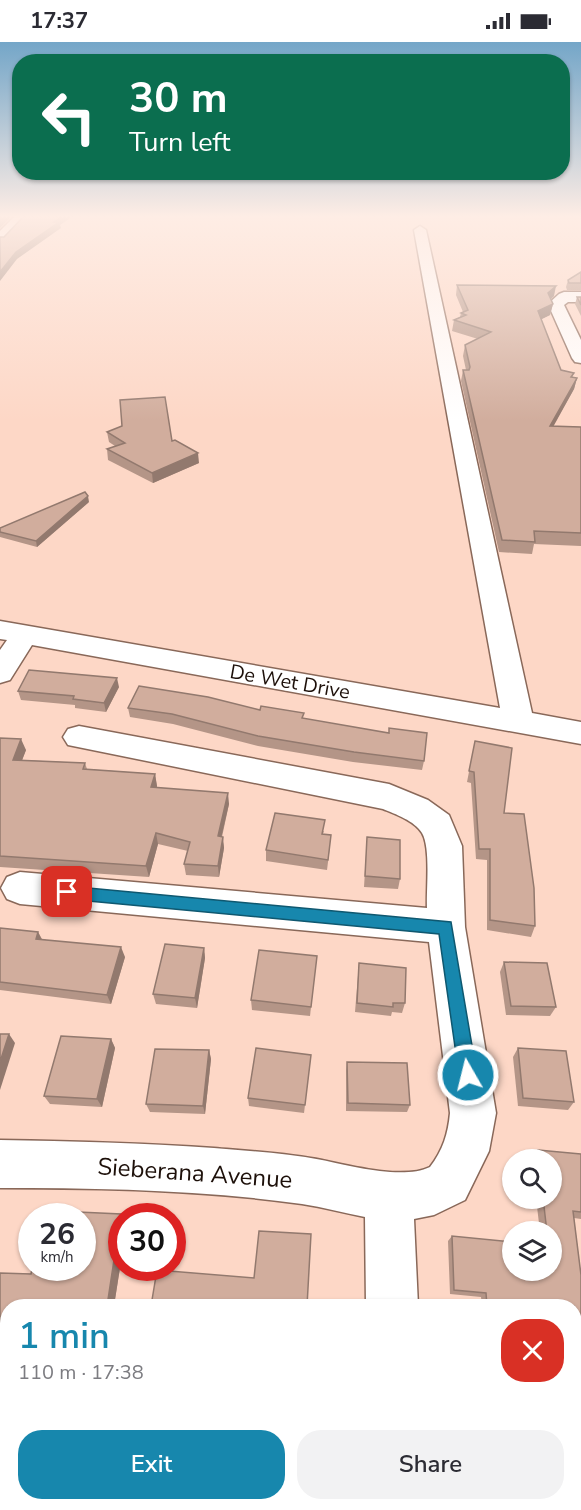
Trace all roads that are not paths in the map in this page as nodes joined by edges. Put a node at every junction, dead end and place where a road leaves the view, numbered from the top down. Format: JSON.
{"nodes":[{"id":1,"x":431,"y":284,"type":"edge"},
{"id":2,"x":580,"y":296,"type":"edge"},
{"id":3,"x":581,"y":357,"type":"edge"},
{"id":4,"x":12,"y":632,"type":"edge"},
{"id":5,"x":0,"y":673,"type":"edge"},
{"id":6,"x":518,"y":722,"type":"junction"},
{"id":7,"x":581,"y":733,"type":"edge"},
{"id":8,"x":79,"y":737,"type":"dead end"},
{"id":9,"x":20,"y":888,"type":"dead end"},
{"id":10,"x":446,"y":927,"type":"junction"},
{"id":11,"x":0,"y":1164,"type":"edge"},
{"id":12,"x":389,"y":1195,"type":"junction"},
{"id":13,"x":392,"y":1299,"type":"edge"}],
"edges":[{"from":1,"to":6,"type":"street"},
{"from":2,"to":3,"type":"street"},
{"from":4,"to":5,"type":"street"},
{"from":4,"to":6,"type":"street","name":"De Wet Drive"},
{"from":6,"to":7,"type":"street","name":"De Wet Drive"},
{"from":8,"to":10,"type":"street","name":"Sieberana Avenue"},
{"from":9,"to":10,"type":"street"},
{"from":10,"to":12,"type":"street","name":"Sieberana Avenue"},
{"from":11,"to":12,"type":"street","name":"Sieberana Avenue"},
{"from":12,"to":13,"type":"street"}]}
